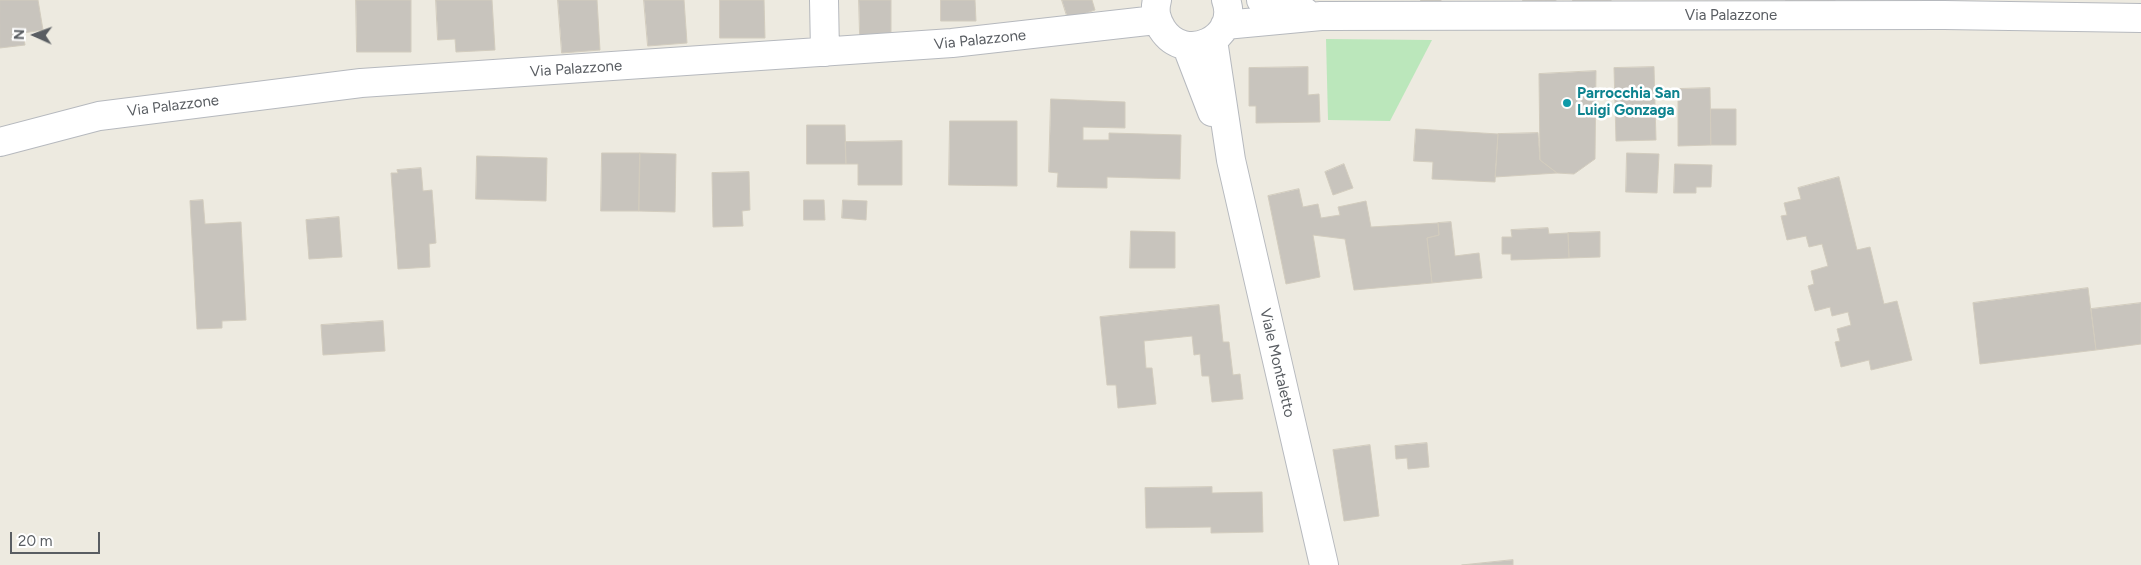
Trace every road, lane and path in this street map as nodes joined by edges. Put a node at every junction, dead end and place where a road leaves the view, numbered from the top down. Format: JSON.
{"nodes":[{"id":1,"x":824,"y":0,"type":"edge"},
{"id":2,"x":1261,"y":0,"type":"edge"},
{"id":3,"x":1999,"y":8,"type":"edge"},
{"id":4,"x":1156,"y":10,"type":"edge"},
{"id":5,"x":1321,"y":16,"type":"junction"},
{"id":6,"x":2141,"y":18,"type":"edge"},
{"id":7,"x":1221,"y":22,"type":"edge"},
{"id":8,"x":1187,"y":47,"type":"junction"},
{"id":9,"x":825,"y":52,"type":"junction"},
{"id":10,"x":0,"y":142,"type":"edge"},
{"id":11,"x":1231,"y":160,"type":"junction"},
{"id":12,"x":1324,"y":565,"type":"edge"}],
"edges":[{"from":1,"to":9,"type":"street"},
{"from":2,"to":5,"type":"street","name":"Via Palazzone"},
{"from":3,"to":5,"type":"street","name":"Via Palazzone"},
{"from":3,"to":6,"type":"street","name":"Via Palazzone"},
{"from":4,"to":8,"type":"street"},
{"from":4,"to":9,"type":"street","name":"Via Palazzone"},
{"from":5,"to":7,"type":"street","name":"Via Palazzone"},
{"from":7,"to":8,"type":"street","name":"Via Palazzone"},
{"from":7,"to":11,"type":"street","name":"Viale Montaletto"},
{"from":8,"to":11,"type":"street","name":"Viale Montaletto"},
{"from":9,"to":10,"type":"street","name":"Via Palazzone"},
{"from":11,"to":12,"type":"street","name":"Viale Montaletto"}]}
